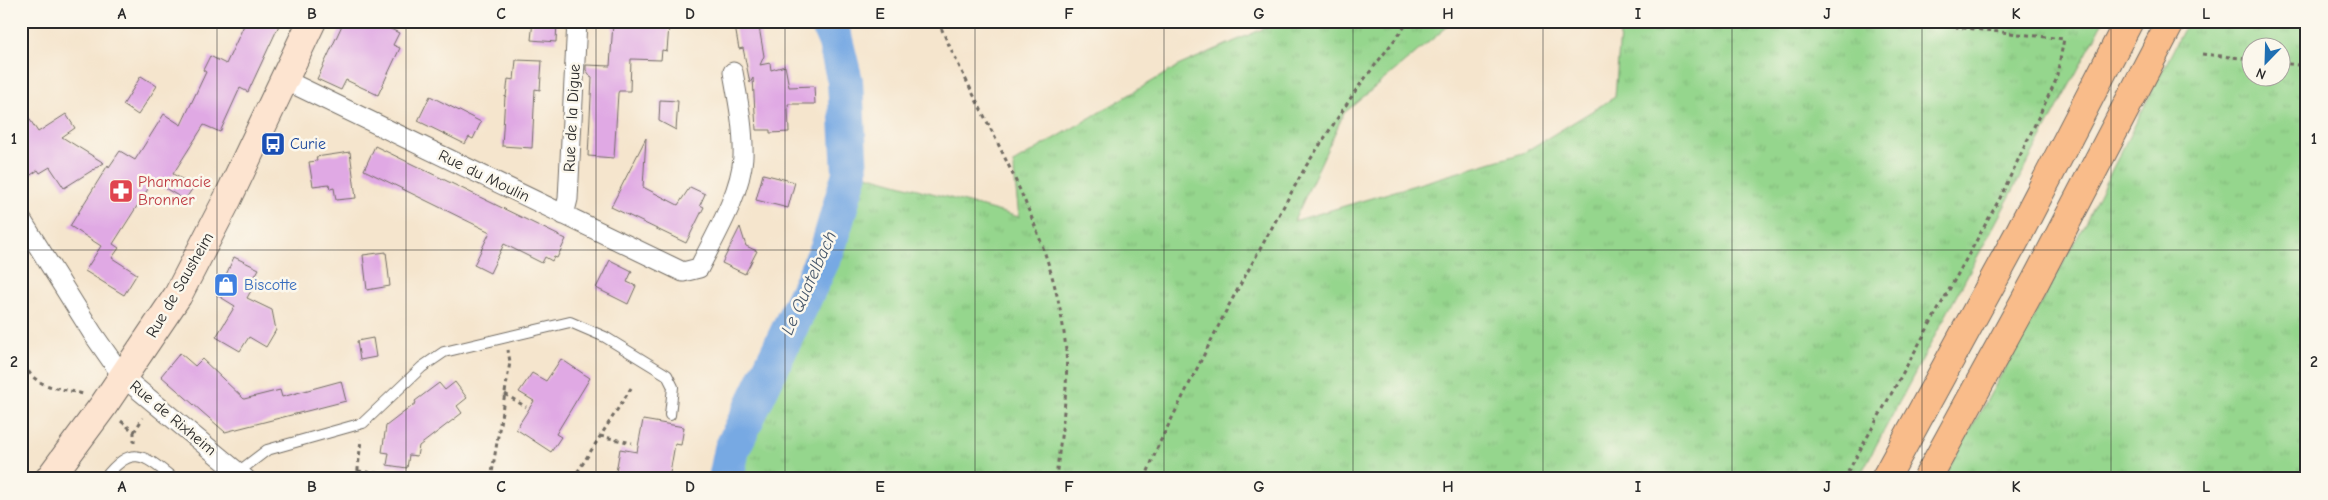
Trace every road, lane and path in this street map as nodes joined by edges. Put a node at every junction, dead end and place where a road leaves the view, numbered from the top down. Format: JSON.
{"nodes":[{"id":1,"x":312,"y":21,"type":"edge"},
{"id":2,"x":577,"y":21,"type":"edge"},
{"id":3,"x":938,"y":21,"type":"edge"},
{"id":4,"x":1409,"y":21,"type":"edge"},
{"id":5,"x":1902,"y":21,"type":"edge"},
{"id":6,"x":2129,"y":21,"type":"edge"},
{"id":7,"x":2172,"y":21,"type":"edge"},
{"id":8,"x":2202,"y":54,"type":"dead end"},
{"id":9,"x":2240,"y":58,"type":"edge"},
{"id":10,"x":2290,"y":64,"type":"edge"},
{"id":11,"x":2307,"y":66,"type":"edge"},
{"id":12,"x":733,"y":72,"type":"dead end"},
{"id":13,"x":284,"y":80,"type":"junction"},
{"id":14,"x":564,"y":214,"type":"junction"},
{"id":15,"x":22,"y":221,"type":"edge"},
{"id":16,"x":506,"y":337,"type":"junction"},
{"id":17,"x":123,"y":377,"type":"junction"},
{"id":18,"x":633,"y":384,"type":"dead end"},
{"id":19,"x":505,"y":394,"type":"junction"},
{"id":20,"x":526,"y":406,"type":"dead end"},
{"id":21,"x":670,"y":415,"type":"dead end"},
{"id":22,"x":363,"y":423,"type":"junction"},
{"id":23,"x":600,"y":436,"type":"junction"},
{"id":24,"x":632,"y":443,"type":"dead end"},
{"id":25,"x":358,"y":471,"type":"junction"},
{"id":26,"x":238,"y":476,"type":"edge"},
{"id":27,"x":49,"y":479,"type":"edge"},
{"id":28,"x":104,"y":479,"type":"edge"},
{"id":29,"x":174,"y":479,"type":"edge"},
{"id":30,"x":357,"y":479,"type":"edge"},
{"id":31,"x":419,"y":479,"type":"edge"},
{"id":32,"x":491,"y":479,"type":"edge"},
{"id":33,"x":573,"y":479,"type":"edge"},
{"id":34,"x":1056,"y":479,"type":"edge"},
{"id":35,"x":1145,"y":479,"type":"edge"},
{"id":36,"x":1844,"y":479,"type":"edge"},
{"id":37,"x":1885,"y":479,"type":"edge"},
{"id":38,"x":1927,"y":479,"type":"edge"}],
"edges":[{"from":1,"to":13,"type":"main road","name":"Rue de Sausheim"},
{"from":2,"to":14,"type":"street","name":"Rue de la Digue"},
{"from":3,"to":34,"type":"path"},
{"from":4,"to":35,"type":"path"},
{"from":5,"to":36,"type":"path"},
{"from":6,"to":37,"type":"highway"},
{"from":7,"to":38,"type":"highway"},
{"from":8,"to":9,"type":"path"},
{"from":10,"to":11,"type":"path"},
{"from":12,"to":14,"type":"street","name":"Rue du Moulin"},
{"from":13,"to":14,"type":"street","name":"Rue du Moulin"},
{"from":13,"to":17,"type":"main road","name":"Rue de Sausheim"},
{"from":15,"to":17,"type":"street","name":"Rue de Rixheim"},
{"from":16,"to":19,"type":"path"},
{"from":16,"to":21,"type":"lane"},
{"from":16,"to":22,"type":"lane"},
{"from":17,"to":26,"type":"street","name":"Rue de Rixheim"},
{"from":17,"to":27,"type":"main road","name":"Rue de Sausheim"},
{"from":18,"to":23,"type":"path"},
{"from":19,"to":20,"type":"path"},
{"from":19,"to":32,"type":"path"},
{"from":22,"to":25,"type":"path"},
{"from":22,"to":26,"type":"lane"},
{"from":23,"to":24,"type":"path"},
{"from":23,"to":33,"type":"path"},
{"from":25,"to":30,"type":"path"},
{"from":25,"to":31,"type":"path"},
{"from":28,"to":29,"type":"lane"}]}
